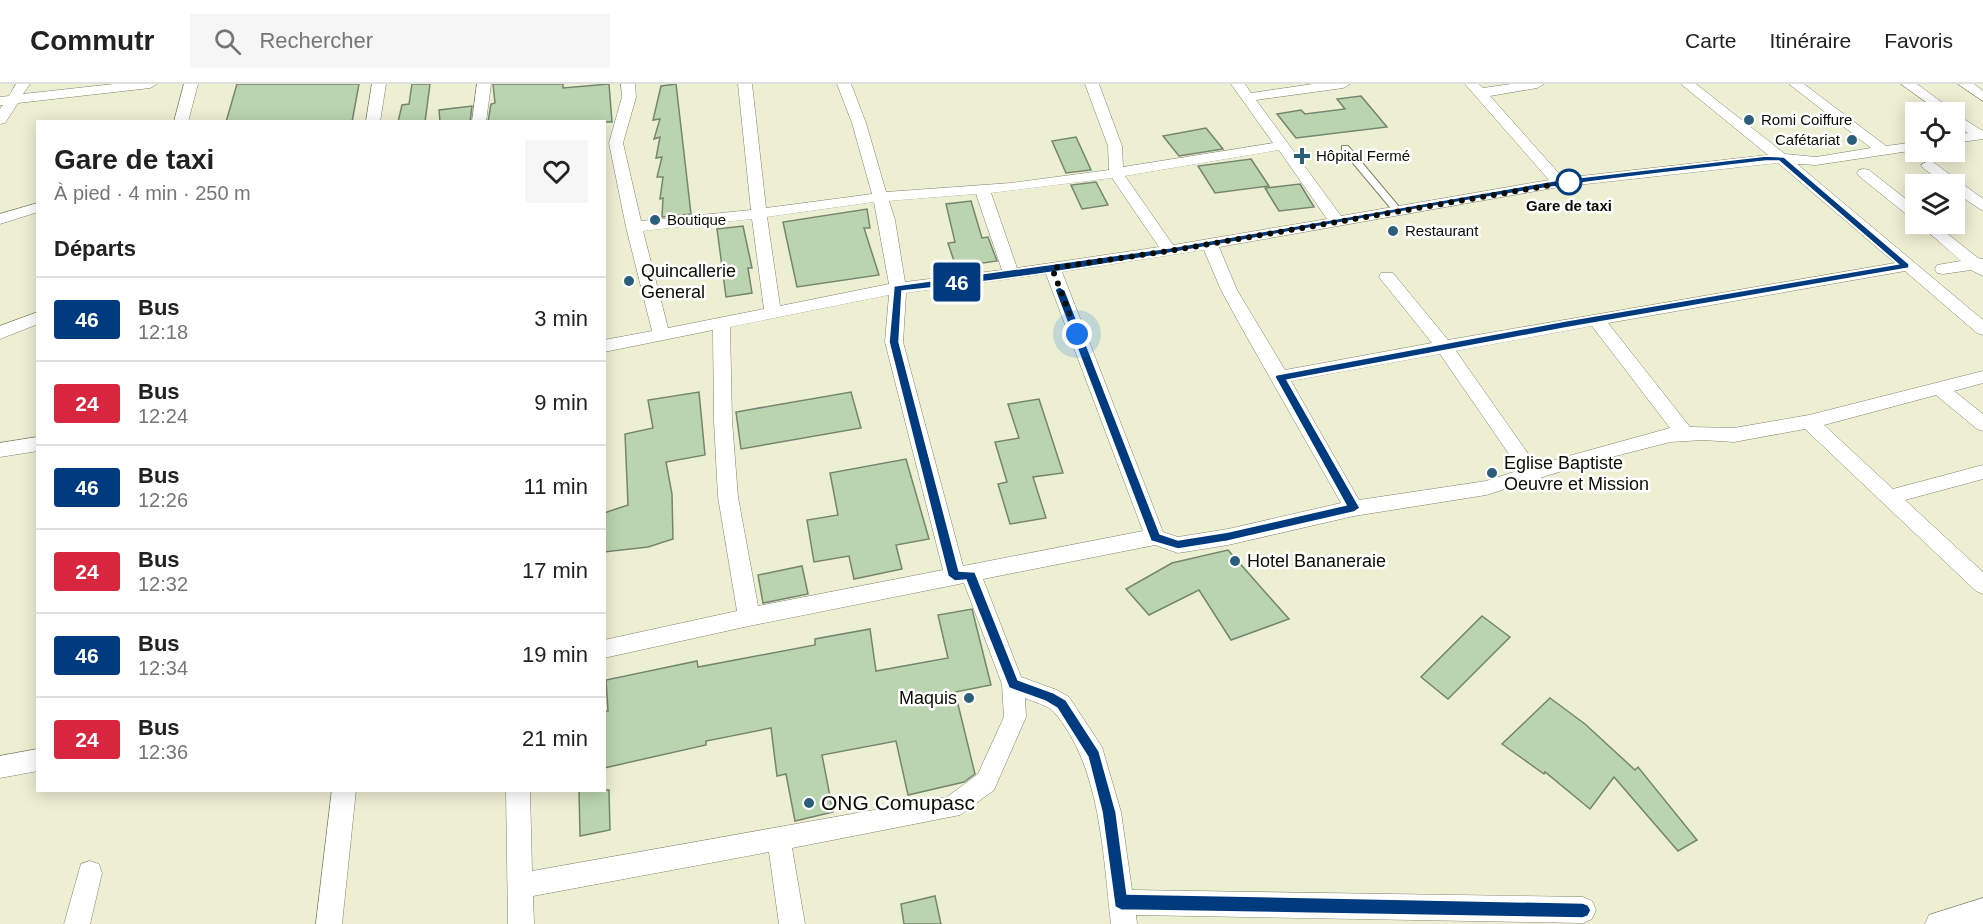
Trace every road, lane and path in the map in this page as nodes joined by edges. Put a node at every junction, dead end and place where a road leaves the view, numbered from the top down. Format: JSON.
{"nodes":[{"id":1,"x":23,"y":84,"type":"edge"},
{"id":2,"x":150,"y":84,"type":"edge"},
{"id":3,"x":191,"y":84,"type":"edge"},
{"id":4,"x":379,"y":84,"type":"edge"},
{"id":5,"x":484,"y":84,"type":"edge"},
{"id":6,"x":628,"y":84,"type":"edge"},
{"id":7,"x":745,"y":84,"type":"edge"},
{"id":8,"x":844,"y":84,"type":"edge"},
{"id":9,"x":1092,"y":84,"type":"edge"},
{"id":10,"x":1238,"y":84,"type":"edge"},
{"id":11,"x":1343,"y":84,"type":"edge"},
{"id":12,"x":1537,"y":84,"type":"edge"},
{"id":13,"x":1688,"y":84,"type":"edge"},
{"id":14,"x":1796,"y":84,"type":"edge"},
{"id":15,"x":1908,"y":84,"type":"edge"},
{"id":16,"x":1965,"y":84,"type":"edge"},
{"id":17,"x":1476,"y":88,"type":"edge"},
{"id":18,"x":1248,"y":97,"type":"junction"},
{"id":19,"x":1983,"y":97,"type":"edge"},
{"id":20,"x":7,"y":100,"type":"edge"},
{"id":21,"x":1934,"y":102,"type":"edge"},
{"id":22,"x":0,"y":120,"type":"edge"},
{"id":23,"x":182,"y":120,"type":"edge"},
{"id":24,"x":373,"y":120,"type":"edge"},
{"id":25,"x":479,"y":120,"type":"edge"},
{"id":26,"x":1965,"y":124,"type":"edge"},
{"id":27,"x":1982,"y":135,"type":"edge"},
{"id":28,"x":1965,"y":137,"type":"edge"},
{"id":29,"x":611,"y":138,"type":"edge"},
{"id":30,"x":1284,"y":145,"type":"junction"},
{"id":31,"x":1345,"y":148,"type":"dead end"},
{"id":32,"x":1905,"y":148,"type":"edge"},
{"id":33,"x":1884,"y":151,"type":"junction"},
{"id":34,"x":1781,"y":158,"type":"junction"},
{"id":35,"x":1928,"y":165,"type":"dead end"},
{"id":36,"x":1116,"y":173,"type":"junction"},
{"id":37,"x":1864,"y":173,"type":"dead end"},
{"id":38,"x":1940,"y":174,"type":"edge"},
{"id":39,"x":1559,"y":183,"type":"junction"},
{"id":40,"x":982,"y":189,"type":"junction"},
{"id":41,"x":1965,"y":193,"type":"edge"},
{"id":42,"x":880,"y":196,"type":"junction"},
{"id":43,"x":1905,"y":206,"type":"edge"},
{"id":44,"x":1983,"y":207,"type":"edge"},
{"id":45,"x":36,"y":208,"type":"edge"},
{"id":46,"x":1397,"y":210,"type":"junction"},
{"id":47,"x":759,"y":214,"type":"junction"},
{"id":48,"x":0,"y":219,"type":"edge"},
{"id":49,"x":1337,"y":221,"type":"junction"},
{"id":50,"x":634,"y":227,"type":"junction"},
{"id":51,"x":1939,"y":234,"type":"edge"},
{"id":52,"x":1209,"y":244,"type":"junction"},
{"id":53,"x":1169,"y":251,"type":"junction"},
{"id":54,"x":1906,"y":266,"type":"junction"},
{"id":55,"x":1980,"y":266,"type":"edge"},
{"id":56,"x":1052,"y":268,"type":"junction"},
{"id":57,"x":1943,"y":269,"type":"dead end"},
{"id":58,"x":1011,"y":274,"type":"junction"},
{"id":59,"x":1387,"y":277,"type":"dead end"},
{"id":60,"x":898,"y":288,"type":"junction"},
{"id":61,"x":772,"y":313,"type":"junction"},
{"id":62,"x":36,"y":318,"type":"edge"},
{"id":63,"x":1596,"y":319,"type":"junction"},
{"id":64,"x":721,"y":324,"type":"junction"},
{"id":65,"x":1983,"y":329,"type":"edge"},
{"id":66,"x":0,"y":333,"type":"edge"},
{"id":67,"x":662,"y":336,"type":"junction"},
{"id":68,"x":606,"y":346,"type":"edge"},
{"id":69,"x":1444,"y":347,"type":"junction"},
{"id":70,"x":1280,"y":377,"type":"junction"},
{"id":71,"x":1983,"y":377,"type":"edge"},
{"id":72,"x":1939,"y":388,"type":"junction"},
{"id":73,"x":1809,"y":422,"type":"junction"},
{"id":74,"x":1983,"y":424,"type":"edge"},
{"id":75,"x":1685,"y":434,"type":"junction"},
{"id":76,"x":36,"y":444,"type":"edge"},
{"id":77,"x":0,"y":450,"type":"edge"},
{"id":78,"x":1983,"y":472,"type":"edge"},
{"id":79,"x":1532,"y":473,"type":"junction"},
{"id":80,"x":1890,"y":497,"type":"junction"},
{"id":81,"x":1354,"y":508,"type":"junction"},
{"id":82,"x":1155,"y":537,"type":"junction"},
{"id":83,"x":963,"y":576,"type":"junction"},
{"id":84,"x":1983,"y":585,"type":"edge"},
{"id":85,"x":749,"y":617,"type":"junction"},
{"id":86,"x":606,"y":649,"type":"edge"},
{"id":87,"x":1013,"y":684,"type":"junction"},
{"id":88,"x":36,"y":760,"type":"edge"},
{"id":89,"x":0,"y":767,"type":"edge"},
{"id":90,"x":345,"y":792,"type":"edge"},
{"id":91,"x":518,"y":792,"type":"edge"},
{"id":92,"x":779,"y":840,"type":"junction"},
{"id":93,"x":90,"y":873,"type":"dead end"},
{"id":94,"x":520,"y":885,"type":"junction"},
{"id":95,"x":1583,"y":910,"type":"dead end"},
{"id":96,"x":1983,"y":911,"type":"edge"},
{"id":97,"x":1122,"y":913,"type":"edge"},
{"id":98,"x":77,"y":924,"type":"edge"},
{"id":99,"x":329,"y":924,"type":"edge"},
{"id":100,"x":521,"y":924,"type":"edge"},
{"id":101,"x":792,"y":924,"type":"edge"},
{"id":102,"x":1938,"y":924,"type":"edge"}],
"edges":[{"from":1,"to":20,"type":"street"},
{"from":2,"to":20,"type":"street"},
{"from":3,"to":23,"type":"street"},
{"from":4,"to":24,"type":"street"},
{"from":5,"to":25,"type":"street"},
{"from":6,"to":29,"type":"street"},
{"from":7,"to":47,"type":"street"},
{"from":8,"to":42,"type":"street"},
{"from":9,"to":36,"type":"street"},
{"from":10,"to":18,"type":"street"},
{"from":11,"to":18,"type":"street"},
{"from":12,"to":17,"type":"street"},
{"from":13,"to":34,"type":"street"},
{"from":14,"to":33,"type":"street"},
{"from":15,"to":21,"type":"street"},
{"from":16,"to":19,"type":"street"},
{"from":17,"to":39,"type":"street"},
{"from":18,"to":30,"type":"street"},
{"from":20,"to":22,"type":"street"},
{"from":26,"to":27,"type":"street"},
{"from":27,"to":28,"type":"street"},
{"from":29,"to":50,"type":"street"},
{"from":30,"to":36,"type":"street"},
{"from":30,"to":49,"type":"street"},
{"from":31,"to":46,"type":"lane"},
{"from":32,"to":33,"type":"street"},
{"from":33,"to":34,"type":"street"},
{"from":34,"to":39,"type":"street"},
{"from":34,"to":54,"type":"street"},
{"from":35,"to":38,"type":"street"},
{"from":36,"to":40,"type":"street"},
{"from":36,"to":53,"type":"street"},
{"from":37,"to":43,"type":"street"},
{"from":39,"to":46,"type":"street"},
{"from":40,"to":42,"type":"street"},
{"from":40,"to":58,"type":"street"},
{"from":41,"to":44,"type":"street"},
{"from":42,"to":47,"type":"street"},
{"from":42,"to":60,"type":"street"},
{"from":45,"to":48,"type":"street"},
{"from":46,"to":49,"type":"street"},
{"from":47,"to":50,"type":"street"},
{"from":47,"to":61,"type":"street"},
{"from":49,"to":52,"type":"street"},
{"from":50,"to":67,"type":"street"},
{"from":51,"to":55,"type":"street"},
{"from":52,"to":53,"type":"street"},
{"from":52,"to":70,"type":"street"},
{"from":53,"to":56,"type":"street"},
{"from":54,"to":63,"type":"street"},
{"from":54,"to":65,"type":"street"},
{"from":55,"to":57,"type":"street"},
{"from":56,"to":58,"type":"street"},
{"from":56,"to":82,"type":"street"},
{"from":58,"to":60,"type":"street"},
{"from":59,"to":69,"type":"street"},
{"from":60,"to":61,"type":"street"},
{"from":60,"to":83,"type":"street"},
{"from":61,"to":64,"type":"street"},
{"from":62,"to":66,"type":"street"},
{"from":63,"to":69,"type":"street"},
{"from":63,"to":75,"type":"street"},
{"from":64,"to":67,"type":"street"},
{"from":64,"to":85,"type":"street"},
{"from":67,"to":68,"type":"street"},
{"from":69,"to":70,"type":"street"},
{"from":69,"to":79,"type":"street"},
{"from":70,"to":81,"type":"street"},
{"from":71,"to":72,"type":"street"},
{"from":72,"to":73,"type":"street"},
{"from":72,"to":74,"type":"street"},
{"from":73,"to":75,"type":"street"},
{"from":73,"to":80,"type":"street"},
{"from":75,"to":79,"type":"street"},
{"from":76,"to":77,"type":"street"},
{"from":78,"to":80,"type":"street"},
{"from":79,"to":81,"type":"street"},
{"from":80,"to":84,"type":"street"},
{"from":81,"to":82,"type":"street"},
{"from":82,"to":83,"type":"street"},
{"from":83,"to":85,"type":"street"},
{"from":83,"to":87,"type":"street"},
{"from":85,"to":86,"type":"street"},
{"from":87,"to":92,"type":"street"},
{"from":87,"to":97,"type":"street"},
{"from":88,"to":89,"type":"street"},
{"from":90,"to":99,"type":"street"},
{"from":91,"to":94,"type":"street"},
{"from":92,"to":94,"type":"street"},
{"from":92,"to":101,"type":"street"},
{"from":93,"to":98,"type":"street"},
{"from":94,"to":100,"type":"street"},
{"from":95,"to":97,"type":"street"},
{"from":96,"to":102,"type":"street"}]}
